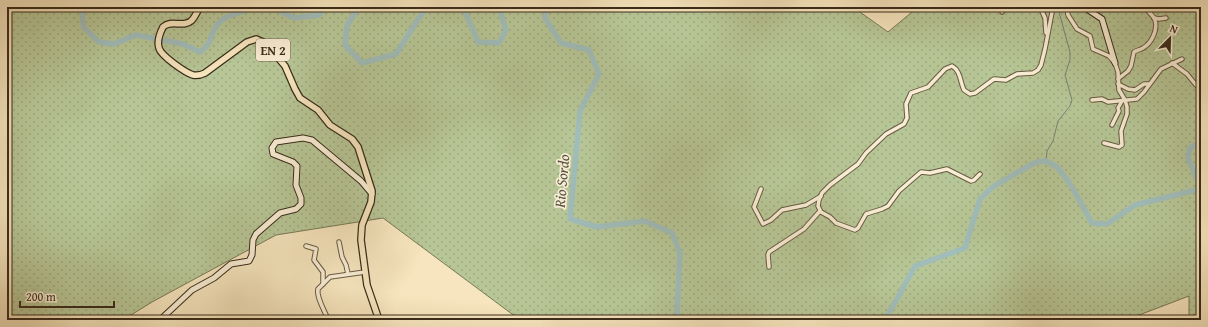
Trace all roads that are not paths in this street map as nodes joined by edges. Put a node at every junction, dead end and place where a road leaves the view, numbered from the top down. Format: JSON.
{"nodes":[{"id":1,"x":200,"y":7,"type":"edge"},
{"id":2,"x":1006,"y":7,"type":"edge"},
{"id":3,"x":1040,"y":7,"type":"edge"},
{"id":4,"x":1053,"y":7,"type":"edge"},
{"id":5,"x":1066,"y":7,"type":"edge"},
{"id":6,"x":1145,"y":7,"type":"edge"},
{"id":7,"x":1086,"y":8,"type":"edge"},
{"id":8,"x":1002,"y":12,"type":"dead end"},
{"id":9,"x":1154,"y":18,"type":"junction"},
{"id":10,"x":1166,"y":18,"type":"dead end"},
{"id":11,"x":1046,"y":39,"type":"junction"},
{"id":12,"x":1182,"y":59,"type":"dead end"},
{"id":13,"x":1115,"y":63,"type":"junction"},
{"id":14,"x":1172,"y":63,"type":"junction"},
{"id":15,"x":1118,"y":79,"type":"junction"},
{"id":16,"x":1118,"y":84,"type":"junction"},
{"id":17,"x":1149,"y":84,"type":"junction"},
{"id":18,"x":1201,"y":88,"type":"edge"},
{"id":19,"x":1092,"y":100,"type":"dead end"},
{"id":20,"x":1124,"y":100,"type":"junction"},
{"id":21,"x":1112,"y":125,"type":"dead end"},
{"id":22,"x":1104,"y":143,"type":"dead end"},
{"id":23,"x":980,"y":174,"type":"dead end"},
{"id":24,"x":367,"y":175,"type":"junction"},
{"id":25,"x":357,"y":178,"type":"junction"},
{"id":26,"x":761,"y":189,"type":"dead end"},
{"id":27,"x":372,"y":194,"type":"junction"},
{"id":28,"x":821,"y":196,"type":"junction"},
{"id":29,"x":820,"y":211,"type":"junction"},
{"id":30,"x":339,"y":242,"type":"dead end"},
{"id":31,"x":306,"y":246,"type":"dead end"},
{"id":32,"x":769,"y":267,"type":"dead end"},
{"id":33,"x":365,"y":272,"type":"junction"},
{"id":34,"x":348,"y":274,"type":"junction"},
{"id":35,"x":323,"y":284,"type":"junction"},
{"id":36,"x":160,"y":320,"type":"edge"},
{"id":37,"x":328,"y":320,"type":"edge"},
{"id":38,"x":378,"y":320,"type":"edge"}],
"edges":[{"from":1,"to":24,"type":"main road","number":"EN 2"},
{"from":2,"to":8,"type":"street"},
{"from":3,"to":11,"type":"street"},
{"from":4,"to":11,"type":"street"},
{"from":5,"to":13,"type":"street"},
{"from":6,"to":9,"type":"street"},
{"from":7,"to":13,"type":"street"},
{"from":9,"to":10,"type":"street"},
{"from":9,"to":15,"type":"street"},
{"from":11,"to":28,"type":"street"},
{"from":12,"to":14,"type":"street"},
{"from":13,"to":15,"type":"street"},
{"from":14,"to":17,"type":"street"},
{"from":14,"to":18,"type":"street"},
{"from":15,"to":16,"type":"street"},
{"from":16,"to":17,"type":"street"},
{"from":16,"to":20,"type":"street"},
{"from":17,"to":20,"type":"street"},
{"from":19,"to":20,"type":"street"},
{"from":20,"to":21,"type":"street"},
{"from":20,"to":22,"type":"street"},
{"from":23,"to":29,"type":"street"},
{"from":24,"to":25,"type":"street"},
{"from":24,"to":27,"type":"main road","number":"EN 2"},
{"from":25,"to":27,"type":"street"},
{"from":25,"to":36,"type":"street"},
{"from":26,"to":28,"type":"street"},
{"from":27,"to":33,"type":"main road"},
{"from":28,"to":29,"type":"street"},
{"from":29,"to":32,"type":"street"},
{"from":30,"to":34,"type":"street"},
{"from":31,"to":35,"type":"street"},
{"from":33,"to":34,"type":"street"},
{"from":33,"to":38,"type":"main road"},
{"from":34,"to":35,"type":"street"},
{"from":35,"to":37,"type":"street"}]}
